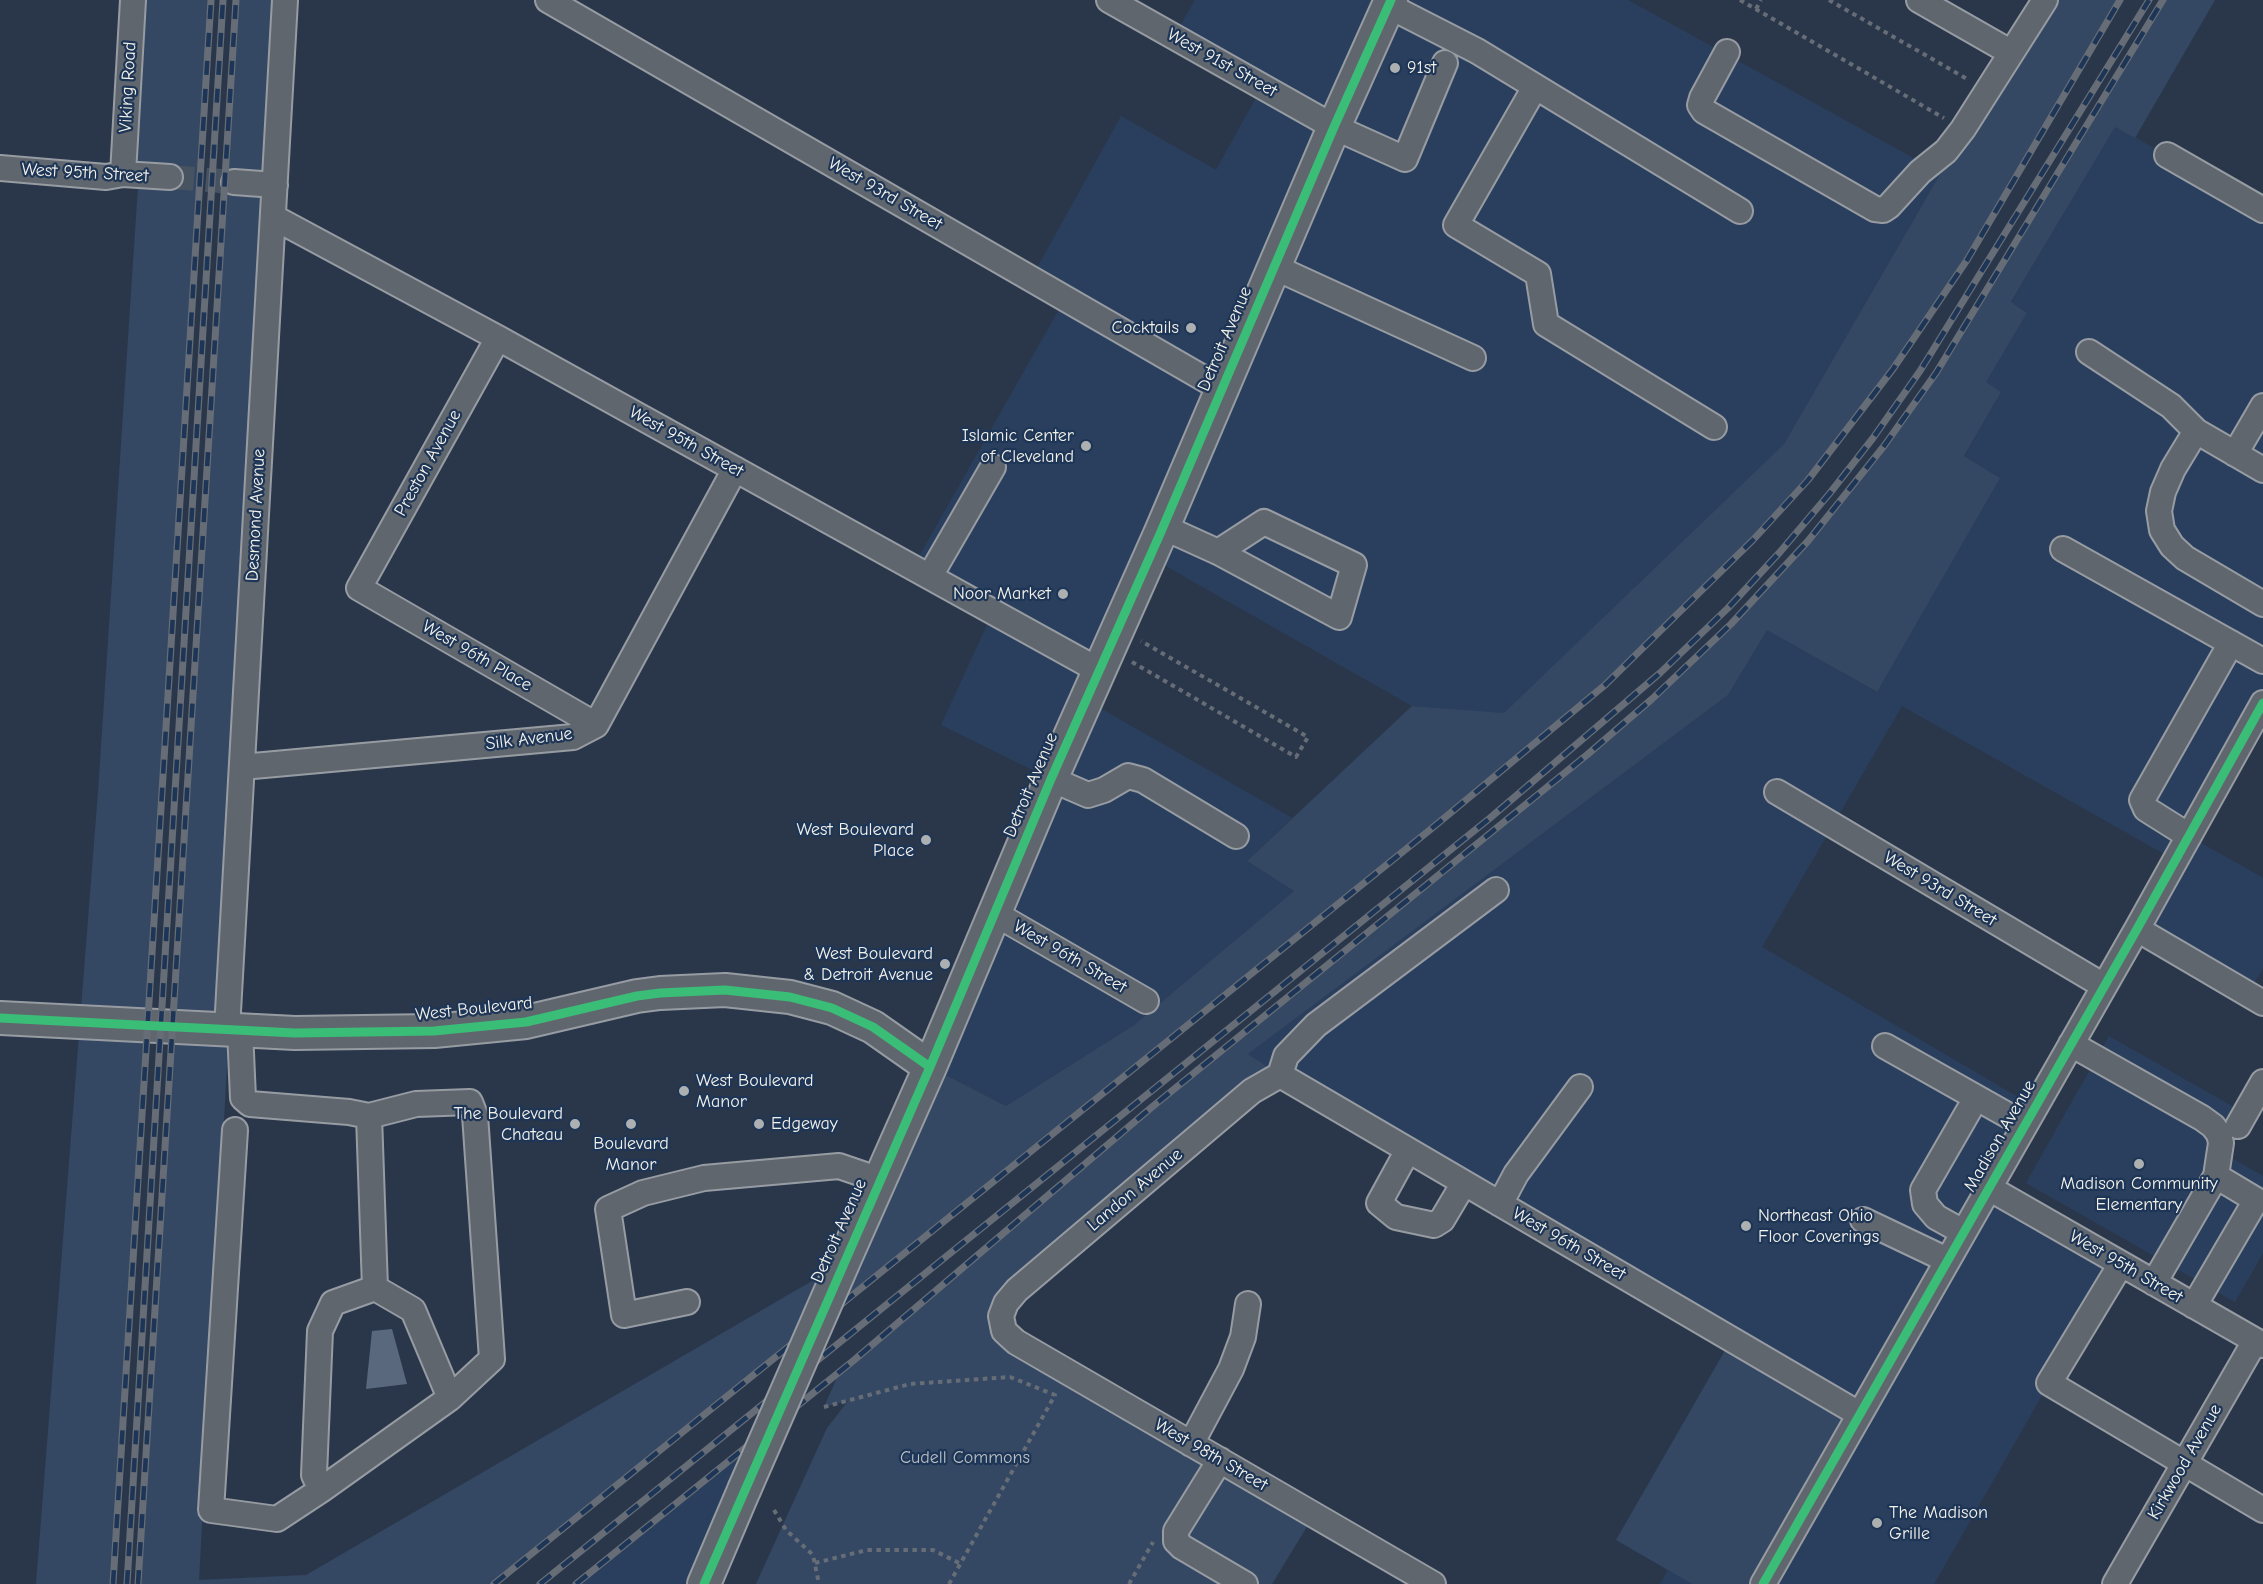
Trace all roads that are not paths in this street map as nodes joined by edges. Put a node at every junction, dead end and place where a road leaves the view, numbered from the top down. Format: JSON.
{"nodes":[{"id":1,"x":133,"y":0,"type":"edge"},
{"id":2,"x":285,"y":0,"type":"edge"},
{"id":3,"x":548,"y":0,"type":"edge"},
{"id":4,"x":1109,"y":0,"type":"edge"},
{"id":5,"x":1919,"y":0,"type":"edge"},
{"id":6,"x":2045,"y":0,"type":"edge"},
{"id":7,"x":1390,"y":3,"type":"edge"},
{"id":8,"x":2014,"y":47,"type":"junction"},
{"id":9,"x":1727,"y":52,"type":"dead end"},
{"id":10,"x":1445,"y":63,"type":"dead end"},
{"id":11,"x":1535,"y":87,"type":"junction"},
{"id":12,"x":1334,"y":127,"type":"junction"},
{"id":13,"x":2167,"y":155,"type":"dead end"},
{"id":14,"x":0,"y":168,"type":"edge"},
{"id":15,"x":123,"y":174,"type":"junction"},
{"id":16,"x":170,"y":177,"type":"tunnel mouth"},
{"id":17,"x":234,"y":182,"type":"tunnel mouth"},
{"id":18,"x":274,"y":185,"type":"junction"},
{"id":19,"x":2263,"y":210,"type":"edge"},
{"id":20,"x":1740,"y":211,"type":"dead end"},
{"id":21,"x":273,"y":217,"type":"junction"},
{"id":22,"x":1274,"y":267,"type":"junction"},
{"id":23,"x":498,"y":338,"type":"junction"},
{"id":24,"x":2089,"y":352,"type":"dead end"},
{"id":25,"x":1473,"y":358,"type":"dead end"},
{"id":26,"x":1222,"y":389,"type":"junction"},
{"id":27,"x":2263,"y":406,"type":"edge"},
{"id":28,"x":1714,"y":427,"type":"dead end"},
{"id":29,"x":2196,"y":431,"type":"junction"},
{"id":30,"x":2232,"y":452,"type":"junction"},
{"id":31,"x":993,"y":467,"type":"dead end"},
{"id":32,"x":735,"y":469,"type":"junction"},
{"id":33,"x":2263,"y":470,"type":"edge"},
{"id":34,"x":1163,"y":526,"type":"junction"},
{"id":35,"x":2063,"y":549,"type":"dead end"},
{"id":36,"x":1218,"y":552,"type":"junction"},
{"id":37,"x":930,"y":576,"type":"junction"},
{"id":38,"x":359,"y":588,"type":"joint"},
{"id":39,"x":2263,"y":604,"type":"edge"},
{"id":40,"x":2231,"y":643,"type":"junction"},
{"id":41,"x":2263,"y":661,"type":"edge"},
{"id":42,"x":1098,"y":670,"type":"junction"},
{"id":43,"x":2263,"y":703,"type":"edge"},
{"id":44,"x":596,"y":724,"type":"junction"},
{"id":45,"x":242,"y":767,"type":"junction"},
{"id":46,"x":1051,"y":779,"type":"junction"},
{"id":47,"x":1777,"y":792,"type":"dead end"},
{"id":48,"x":1236,"y":836,"type":"dead end"},
{"id":49,"x":2189,"y":836,"type":"junction"},
{"id":50,"x":1496,"y":890,"type":"dead end"},
{"id":51,"x":994,"y":913,"type":"junction"},
{"id":52,"x":2137,"y":929,"type":"junction"},
{"id":53,"x":2104,"y":986,"type":"junction"},
{"id":54,"x":1146,"y":1001,"type":"dead end"},
{"id":55,"x":2263,"y":1004,"type":"edge"},
{"id":56,"x":0,"y":1018,"type":"edge"},
{"id":57,"x":233,"y":1030,"type":"junction"},
{"id":58,"x":2071,"y":1044,"type":"junction"},
{"id":59,"x":1885,"y":1046,"type":"dead end"},
{"id":60,"x":930,"y":1067,"type":"junction"},
{"id":61,"x":1280,"y":1075,"type":"junction"},
{"id":62,"x":2263,"y":1082,"type":"edge"},
{"id":63,"x":1580,"y":1087,"type":"dead end"},
{"id":64,"x":1976,"y":1098,"type":"junction"},
{"id":65,"x":369,"y":1116,"type":"junction"},
{"id":66,"x":2025,"y":1125,"type":"junction"},
{"id":67,"x":2238,"y":1126,"type":"dead end"},
{"id":68,"x":236,"y":1130,"type":"dead end"},
{"id":69,"x":1408,"y":1150,"type":"junction"},
{"id":70,"x":2216,"y":1176,"type":"junction"},
{"id":71,"x":880,"y":1180,"type":"junction"},
{"id":72,"x":1464,"y":1183,"type":"junction"},
{"id":73,"x":1989,"y":1188,"type":"junction"},
{"id":74,"x":1500,"y":1204,"type":"junction"},
{"id":75,"x":1863,"y":1220,"type":"dead end"},
{"id":76,"x":1963,"y":1232,"type":"junction"},
{"id":77,"x":1947,"y":1260,"type":"junction"},
{"id":78,"x":2121,"y":1264,"type":"junction"},
{"id":79,"x":2154,"y":1283,"type":"junction"},
{"id":80,"x":375,"y":1287,"type":"junction"},
{"id":81,"x":687,"y":1302,"type":"dead end"},
{"id":82,"x":1248,"y":1304,"type":"dead end"},
{"id":83,"x":2194,"y":1305,"type":"junction"},
{"id":84,"x":1001,"y":1316,"type":"joint"},
{"id":85,"x":2259,"y":1343,"type":"edge"},
{"id":86,"x":450,"y":1398,"type":"junction"},
{"id":87,"x":1858,"y":1414,"type":"junction"},
{"id":88,"x":1191,"y":1444,"type":"junction"},
{"id":89,"x":1220,"y":1460,"type":"junction"},
{"id":90,"x":2184,"y":1464,"type":"junction"},
{"id":91,"x":321,"y":1490,"type":"junction"},
{"id":92,"x":2263,"y":1510,"type":"edge"},
{"id":93,"x":704,"y":1584,"type":"edge"},
{"id":94,"x":1245,"y":1584,"type":"edge"},
{"id":95,"x":1433,"y":1584,"type":"edge"},
{"id":96,"x":1762,"y":1584,"type":"edge"},
{"id":97,"x":2115,"y":1584,"type":"edge"}],
"edges":[{"from":1,"to":15,"type":"street","name":"Viking Road"},
{"from":2,"to":18,"type":"street","name":"Desmond Avenue"},
{"from":3,"to":26,"type":"street","name":"West 93rd Street"},
{"from":4,"to":12,"type":"street","name":"West 91st Street"},
{"from":5,"to":8,"type":"street"},
{"from":6,"to":8,"type":"street"},
{"from":7,"to":11,"type":"street"},
{"from":7,"to":12,"type":"main road","name":"Detroit Avenue"},
{"from":8,"to":9,"type":"street"},
{"from":10,"to":12,"type":"street","name":"West 91st Street"},
{"from":11,"to":20,"type":"street"},
{"from":11,"to":28,"type":"street"},
{"from":12,"to":22,"type":"main road","name":"Detroit Avenue"},
{"from":13,"to":19,"type":"street"},
{"from":14,"to":15,"type":"street","name":"West 95th Street"},
{"from":15,"to":16,"type":"street","name":"West 95th Street"},
{"from":17,"to":18,"type":"street"},
{"from":18,"to":21,"type":"street","name":"Desmond Avenue"},
{"from":21,"to":23,"type":"street","name":"West 95th Street"},
{"from":21,"to":45,"type":"street","name":"Desmond Avenue"},
{"from":22,"to":25,"type":"street"},
{"from":22,"to":26,"type":"main road","name":"Detroit Avenue"},
{"from":23,"to":32,"type":"street","name":"West 95th Street"},
{"from":23,"to":38,"type":"street","name":"Preston Avenue"},
{"from":24,"to":29,"type":"street"},
{"from":26,"to":34,"type":"main road","name":"Detroit Avenue"},
{"from":27,"to":30,"type":"street"},
{"from":29,"to":30,"type":"street"},
{"from":29,"to":39,"type":"street"},
{"from":30,"to":33,"type":"street"},
{"from":31,"to":37,"type":"street"},
{"from":32,"to":37,"type":"street","name":"West 95th Street"},
{"from":32,"to":44,"type":"street","name":"Silk Avenue"},
{"from":34,"to":36,"type":"street"},
{"from":34,"to":42,"type":"main road","name":"Detroit Avenue"},
{"from":35,"to":40,"type":"street"},
{"from":36,"to":36,"type":"street"},
{"from":37,"to":42,"type":"street","name":"West 95th Street"},
{"from":38,"to":44,"type":"street","name":"West 96th Place"},
{"from":40,"to":41,"type":"street"},
{"from":40,"to":49,"type":"street"},
{"from":42,"to":46,"type":"main road","name":"Detroit Avenue"},
{"from":43,"to":49,"type":"street","name":"Madison Avenue"},
{"from":44,"to":45,"type":"street","name":"Silk Avenue"},
{"from":45,"to":57,"type":"street","name":"Desmond Avenue"},
{"from":46,"to":48,"type":"street"},
{"from":46,"to":51,"type":"main road","name":"Detroit Avenue"},
{"from":47,"to":53,"type":"street","name":"West 93rd Street"},
{"from":49,"to":52,"type":"street","name":"Madison Avenue"},
{"from":50,"to":61,"type":"street"},
{"from":51,"to":54,"type":"street","name":"West 96th Street"},
{"from":51,"to":60,"type":"main road","name":"Detroit Avenue"},
{"from":52,"to":53,"type":"street","name":"Madison Avenue"},
{"from":52,"to":55,"type":"street"},
{"from":53,"to":58,"type":"street","name":"Madison Avenue"},
{"from":56,"to":57,"type":"main road","name":"West Boulevard"},
{"from":57,"to":60,"type":"main road","name":"West Boulevard"},
{"from":57,"to":65,"type":"street","name":"Desmond Avenue"},
{"from":58,"to":66,"type":"street","name":"Madison Avenue"},
{"from":58,"to":70,"type":"street"},
{"from":59,"to":64,"type":"street"},
{"from":60,"to":71,"type":"main road","name":"Detroit Avenue"},
{"from":61,"to":69,"type":"street","name":"West 96th Street"},
{"from":61,"to":84,"type":"street","name":"Landon Avenue"},
{"from":62,"to":67,"type":"street"},
{"from":63,"to":74,"type":"street"},
{"from":64,"to":66,"type":"street"},
{"from":64,"to":76,"type":"street"},
{"from":65,"to":80,"type":"street"},
{"from":65,"to":86,"type":"street"},
{"from":66,"to":73,"type":"street","name":"Madison Avenue"},
{"from":68,"to":91,"type":"street"},
{"from":69,"to":72,"type":"street","name":"West 96th Street"},
{"from":69,"to":72,"type":"street"},
{"from":70,"to":79,"type":"street"},
{"from":70,"to":83,"type":"street"},
{"from":71,"to":81,"type":"street"},
{"from":71,"to":93,"type":"main road","name":"Detroit Avenue","bridge":true},
{"from":72,"to":74,"type":"street","name":"West 96th Street"},
{"from":73,"to":76,"type":"street","name":"Madison Avenue"},
{"from":73,"to":78,"type":"street","name":"West 95th Street"},
{"from":74,"to":87,"type":"street","name":"West 96th Street"},
{"from":75,"to":77,"type":"street"},
{"from":76,"to":77,"type":"street","name":"Madison Avenue"},
{"from":77,"to":87,"type":"street","name":"Madison Avenue"},
{"from":78,"to":79,"type":"street","name":"West 95th Street"},
{"from":78,"to":90,"type":"street"},
{"from":79,"to":83,"type":"street","name":"West 95th Street"},
{"from":80,"to":86,"type":"street"},
{"from":80,"to":91,"type":"street"},
{"from":82,"to":88,"type":"street"},
{"from":83,"to":85,"type":"street","name":"West 95th Street"},
{"from":84,"to":88,"type":"street","name":"West 98th Street"},
{"from":85,"to":90,"type":"street","name":"Kirkwood Avenue"},
{"from":86,"to":91,"type":"street"},
{"from":87,"to":96,"type":"street","name":"Madison Avenue"},
{"from":88,"to":89,"type":"street","name":"West 98th Street"},
{"from":89,"to":94,"type":"street"},
{"from":89,"to":95,"type":"street","name":"West 98th Street"},
{"from":90,"to":92,"type":"street"},
{"from":90,"to":97,"type":"street","name":"Kirkwood Avenue"}]}
